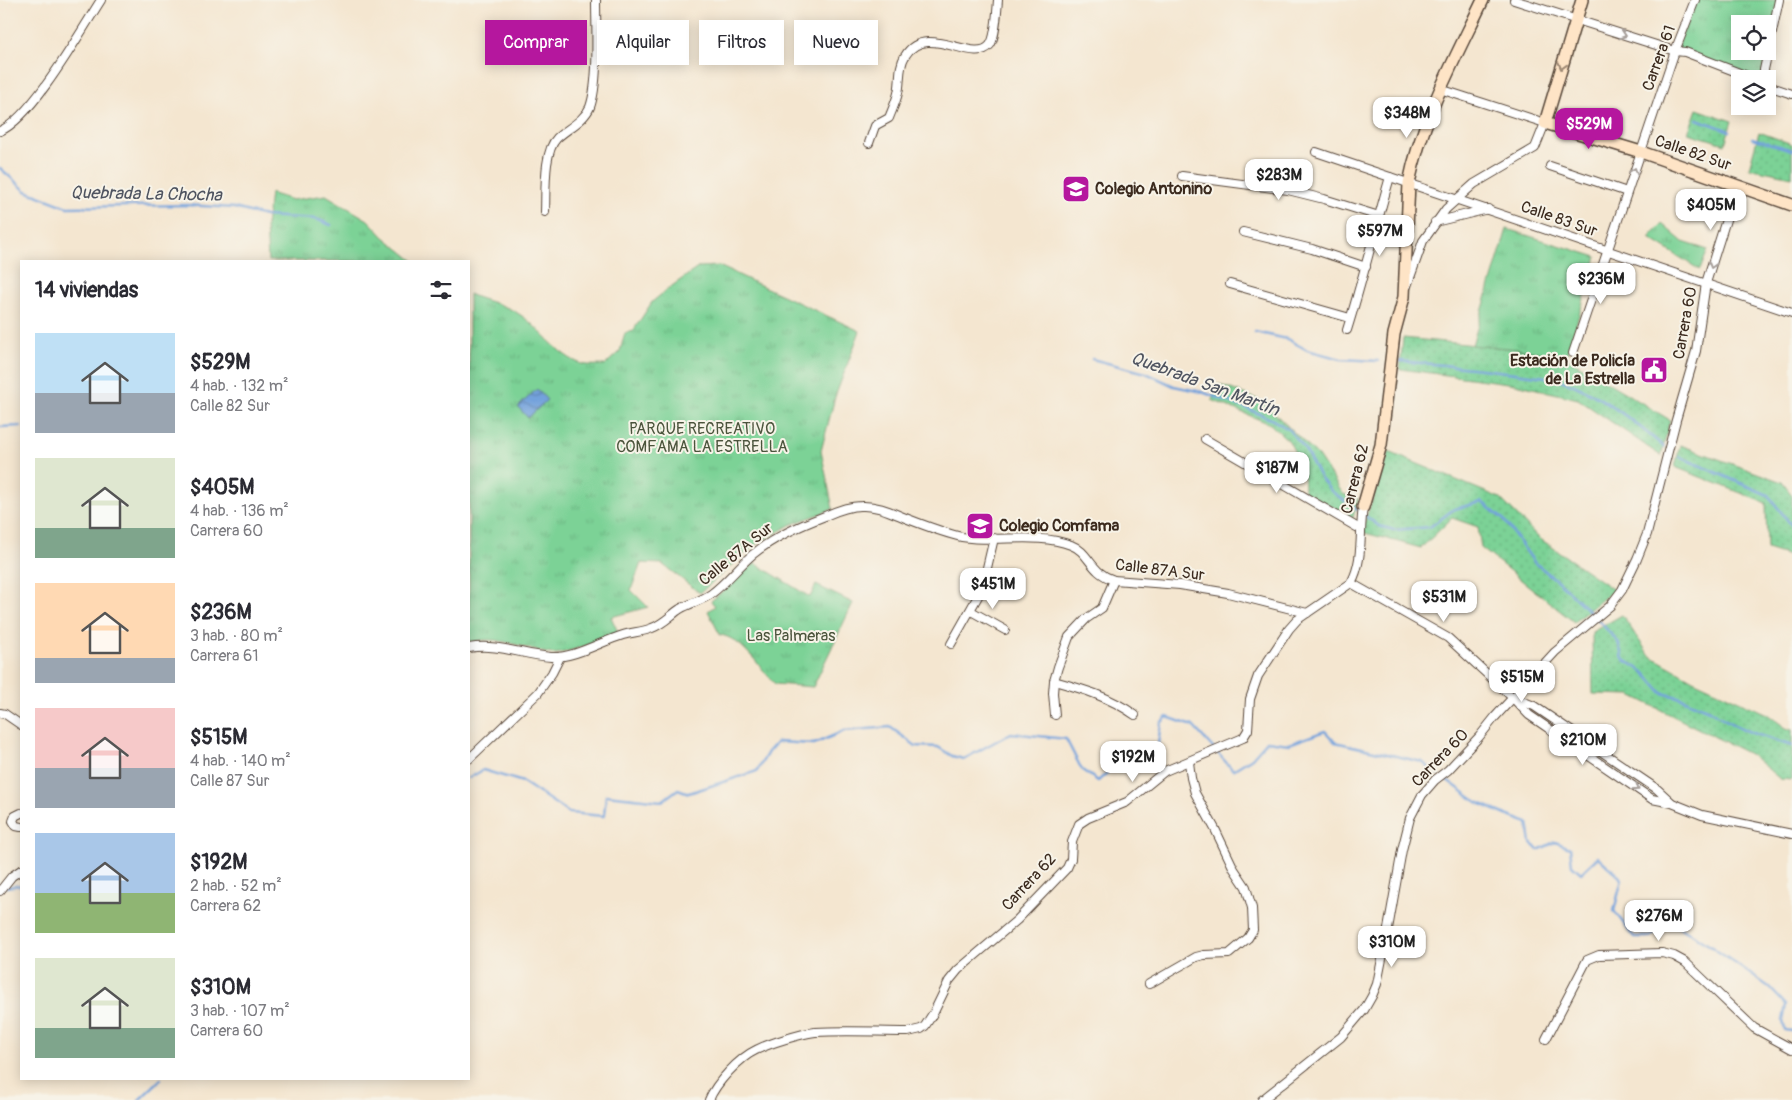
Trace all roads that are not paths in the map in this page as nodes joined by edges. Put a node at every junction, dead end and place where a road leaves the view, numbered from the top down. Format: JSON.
{"nodes":[{"id":1,"x":101,"y":0,"type":"edge"},
{"id":2,"x":596,"y":0,"type":"edge"},
{"id":3,"x":998,"y":0,"type":"edge"},
{"id":4,"x":1484,"y":0,"type":"edge"},
{"id":5,"x":1514,"y":0,"type":"edge"},
{"id":6,"x":1582,"y":0,"type":"edge"},
{"id":7,"x":1694,"y":0,"type":"edge"},
{"id":8,"x":1779,"y":0,"type":"edge"},
{"id":9,"x":1576,"y":20,"type":"junction"},
{"id":10,"x":1675,"y":52,"type":"junction"},
{"id":11,"x":1732,"y":70,"type":"edge"},
{"id":12,"x":1764,"y":70,"type":"edge"},
{"id":13,"x":1440,"y":89,"type":"junction"},
{"id":14,"x":1776,"y":89,"type":"edge"},
{"id":15,"x":1792,"y":94,"type":"edge"},
{"id":16,"x":1545,"y":123,"type":"junction"},
{"id":17,"x":0,"y":131,"type":"edge"},
{"id":18,"x":870,"y":144,"type":"dead end"},
{"id":19,"x":1316,"y":152,"type":"dead end"},
{"id":20,"x":1641,"y":152,"type":"junction"},
{"id":21,"x":1550,"y":166,"type":"dead end"},
{"id":22,"x":1182,"y":176,"type":"dead end"},
{"id":23,"x":1390,"y":176,"type":"junction"},
{"id":24,"x":1409,"y":183,"type":"junction"},
{"id":25,"x":1737,"y":185,"type":"junction"},
{"id":26,"x":1627,"y":192,"type":"junction"},
{"id":27,"x":1456,"y":198,"type":"junction"},
{"id":28,"x":1792,"y":205,"type":"edge"},
{"id":29,"x":1488,"y":209,"type":"junction"},
{"id":30,"x":545,"y":212,"type":"dead end"},
{"id":31,"x":1379,"y":216,"type":"junction"},
{"id":32,"x":1435,"y":222,"type":"junction"},
{"id":33,"x":1243,"y":232,"type":"dead end"},
{"id":34,"x":1607,"y":250,"type":"junction"},
{"id":35,"x":1366,"y":268,"type":"junction"},
{"id":36,"x":1706,"y":283,"type":"junction"},
{"id":37,"x":1230,"y":284,"type":"dead end"},
{"id":38,"x":1404,"y":297,"type":"junction"},
{"id":39,"x":1792,"y":313,"type":"edge"},
{"id":40,"x":1350,"y":318,"type":"junction"},
{"id":41,"x":1346,"y":330,"type":"dead end"},
{"id":42,"x":1573,"y":353,"type":"dead end"},
{"id":43,"x":1205,"y":439,"type":"dead end"},
{"id":44,"x":1363,"y":507,"type":"joint"},
{"id":45,"x":1360,"y":529,"type":"junction"},
{"id":46,"x":994,"y":538,"type":"junction"},
{"id":47,"x":1114,"y":580,"type":"junction"},
{"id":48,"x":1351,"y":583,"type":"junction"},
{"id":49,"x":971,"y":610,"type":"junction"},
{"id":50,"x":1307,"y":613,"type":"junction"},
{"id":51,"x":1005,"y":630,"type":"dead end"},
{"id":52,"x":951,"y":644,"type":"dead end"},
{"id":53,"x":470,"y":648,"type":"edge"},
{"id":54,"x":560,"y":657,"type":"junction"},
{"id":55,"x":1054,"y":681,"type":"junction"},
{"id":56,"x":1512,"y":697,"type":"junction"},
{"id":57,"x":0,"y":713,"type":"edge"},
{"id":58,"x":1055,"y":715,"type":"dead end"},
{"id":59,"x":1134,"y":715,"type":"dead end"},
{"id":60,"x":20,"y":724,"type":"edge"},
{"id":61,"x":470,"y":758,"type":"edge"},
{"id":62,"x":1189,"y":762,"type":"junction"},
{"id":63,"x":20,"y":814,"type":"edge"},
{"id":64,"x":20,"y":827,"type":"edge"},
{"id":65,"x":1792,"y":834,"type":"edge"},
{"id":66,"x":20,"y":871,"type":"edge"},
{"id":67,"x":0,"y":891,"type":"edge"},
{"id":68,"x":1149,"y":984,"type":"dead end"},
{"id":69,"x":1546,"y":1038,"type":"dead end"},
{"id":70,"x":1792,"y":1049,"type":"edge"},
{"id":71,"x":709,"y":1100,"type":"edge"},
{"id":72,"x":1262,"y":1100,"type":"edge"}],
"edges":[{"from":1,"to":17,"type":"street"},
{"from":2,"to":30,"type":"street"},
{"from":3,"to":18,"type":"street"},
{"from":4,"to":13,"type":"street"},
{"from":5,"to":9,"type":"street"},
{"from":6,"to":9,"type":"street","name":"Carrera 62"},
{"from":7,"to":10,"type":"street","name":"Carrera 61"},
{"from":8,"to":12,"type":"street"},
{"from":9,"to":10,"type":"street","one_way":true},
{"from":9,"to":16,"type":"street","name":"Carrera 62","one_way":true},
{"from":10,"to":11,"type":"street"},
{"from":10,"to":20,"type":"street","name":"Carrera 61"},
{"from":13,"to":16,"type":"street","name":"Calle 82 Sur"},
{"from":13,"to":24,"type":"street"},
{"from":14,"to":15,"type":"street"},
{"from":16,"to":20,"type":"street","name":"Calle 82 Sur"},
{"from":16,"to":27,"type":"street","name":"Carrera 62"},
{"from":19,"to":23,"type":"street","name":"Calle 83 Sur"},
{"from":20,"to":25,"type":"street","name":"Calle 82 Sur"},
{"from":26,"to":20,"type":"street","name":"Carrera 61","one_way":true},
{"from":21,"to":26,"type":"street"},
{"from":22,"to":31,"type":"street"},
{"from":23,"to":24,"type":"street","name":"Calle 83 Sur"},
{"from":23,"to":31,"type":"street"},
{"from":24,"to":27,"type":"street","name":"Calle 83 Sur"},
{"from":24,"to":38,"type":"street"},
{"from":25,"to":28,"type":"street","name":"Calle 82 Sur"},
{"from":25,"to":36,"type":"street","name":"Carrera 60","one_way":true},
{"from":26,"to":34,"type":"street","name":"Carrera 61"},
{"from":27,"to":29,"type":"street","name":"Calle 83 Sur"},
{"from":27,"to":32,"type":"street","name":"Carrera 62"},
{"from":29,"to":32,"type":"street"},
{"from":29,"to":34,"type":"street","name":"Calle 83 Sur"},
{"from":31,"to":35,"type":"street"},
{"from":32,"to":38,"type":"street","name":"Carrera 62"},
{"from":33,"to":35,"type":"street"},
{"from":34,"to":36,"type":"street","name":"Calle 83 Sur"},
{"from":34,"to":42,"type":"street","name":"Carrera 61"},
{"from":35,"to":40,"type":"street"},
{"from":36,"to":39,"type":"street","name":"Calle 83 Sur"},
{"from":36,"to":56,"type":"street","name":"Carrera 60"},
{"from":37,"to":40,"type":"street"},
{"from":38,"to":44,"type":"street","name":"Carrera 62"},
{"from":40,"to":41,"type":"street"},
{"from":43,"to":45,"type":"street"},
{"from":44,"to":45,"type":"street","name":"Carrera 62"},
{"from":45,"to":48,"type":"street","name":"Carrera 62"},
{"from":46,"to":47,"type":"street","name":"Calle 87A Sur"},
{"from":46,"to":49,"type":"street"},
{"from":46,"to":54,"type":"street","name":"Calle 87A Sur"},
{"from":47,"to":50,"type":"street","name":"Calle 87A Sur"},
{"from":47,"to":55,"type":"street"},
{"from":48,"to":50,"type":"street","name":"Carrera 62"},
{"from":48,"to":56,"type":"street"},
{"from":49,"to":51,"type":"street"},
{"from":49,"to":52,"type":"street"},
{"from":50,"to":62,"type":"street","name":"Carrera 62"},
{"from":53,"to":54,"type":"street","name":"Calle 87A Sur"},
{"from":54,"to":61,"type":"street"},
{"from":55,"to":58,"type":"street"},
{"from":55,"to":59,"type":"street"},
{"from":56,"to":65,"type":"street"},
{"from":56,"to":72,"type":"street","name":"Carrera 60"},
{"from":57,"to":60,"type":"street"},
{"from":62,"to":68,"type":"street"},
{"from":62,"to":71,"type":"street","name":"Carrera 62"},
{"from":63,"to":64,"type":"street"},
{"from":66,"to":67,"type":"street"},
{"from":69,"to":70,"type":"street"}]}
